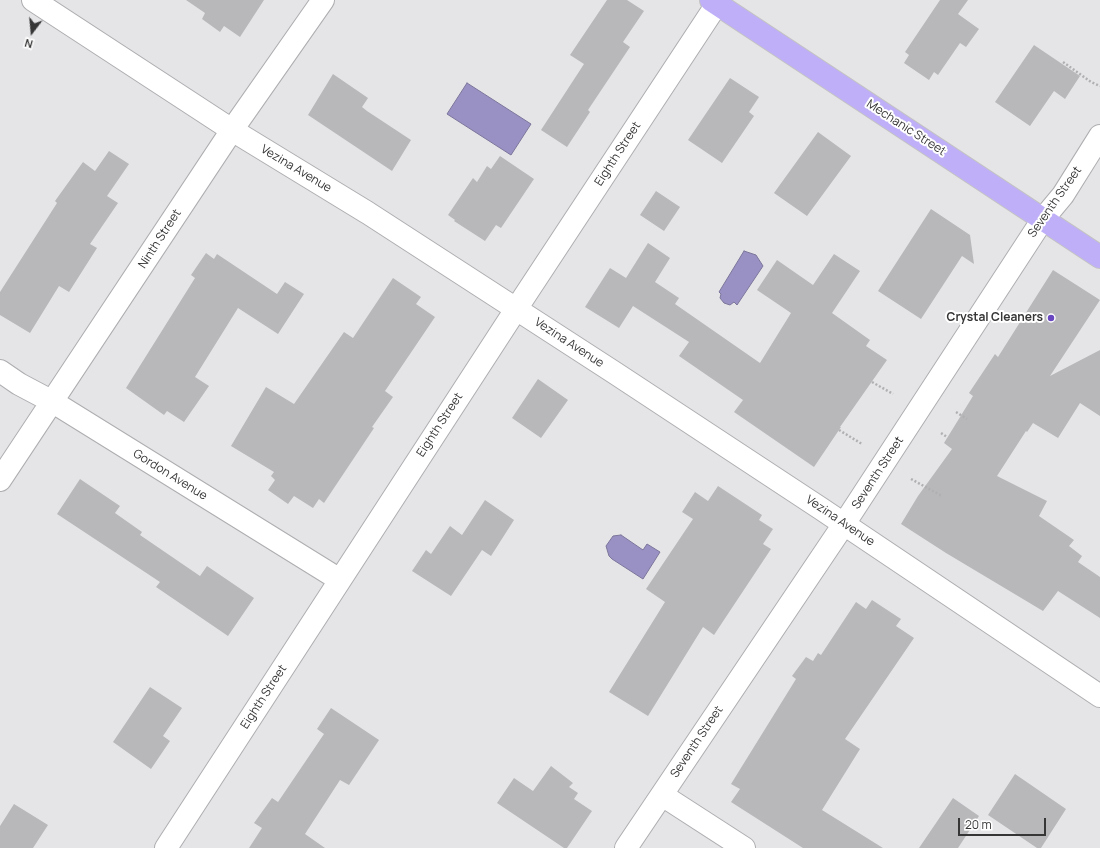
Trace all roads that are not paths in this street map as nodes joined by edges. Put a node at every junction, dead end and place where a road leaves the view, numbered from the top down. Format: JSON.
{"nodes":[{"id":1,"x":33,"y":0,"type":"edge"},
{"id":2,"x":323,"y":0,"type":"edge"},
{"id":3,"x":714,"y":2,"type":"edge"},
{"id":4,"x":232,"y":130,"type":"junction"},
{"id":5,"x":1100,"y":136,"type":"edge"},
{"id":6,"x":1043,"y":219,"type":"junction"},
{"id":7,"x":1100,"y":257,"type":"edge"},
{"id":8,"x":516,"y":309,"type":"junction"},
{"id":9,"x":0,"y":371,"type":"edge"},
{"id":10,"x":53,"y":402,"type":"junction"},
{"id":11,"x":0,"y":480,"type":"edge"},
{"id":12,"x":844,"y":524,"type":"junction"},
{"id":13,"x":340,"y":580,"type":"junction"},
{"id":14,"x":1100,"y":696,"type":"edge"},
{"id":15,"x":662,"y":795,"type":"junction"},
{"id":16,"x":166,"y":848,"type":"edge"},
{"id":17,"x":626,"y":848,"type":"edge"},
{"id":18,"x":744,"y":848,"type":"edge"}],
"edges":[{"from":1,"to":4,"type":"street","name":"Vezina Avenue"},
{"from":2,"to":4,"type":"street","name":"Ninth Street"},
{"from":3,"to":6,"type":"main road","name":"Mechanic Street"},
{"from":3,"to":8,"type":"street","name":"Eighth Street"},
{"from":4,"to":8,"type":"street","name":"Vezina Avenue"},
{"from":4,"to":10,"type":"street","name":"Ninth Street"},
{"from":5,"to":6,"type":"street","name":"Seventh Street"},
{"from":6,"to":7,"type":"main road","name":"Mechanic Street"},
{"from":6,"to":12,"type":"street","name":"Seventh Street"},
{"from":8,"to":12,"type":"street","name":"Vezina Avenue"},
{"from":8,"to":13,"type":"street","name":"Eighth Street"},
{"from":9,"to":10,"type":"street","name":"Gordon Avenue"},
{"from":10,"to":11,"type":"street","name":"Ninth Street"},
{"from":10,"to":13,"type":"street","name":"Gordon Avenue"},
{"from":12,"to":14,"type":"street","name":"Vezina Avenue"},
{"from":12,"to":15,"type":"street","name":"Seventh Street"},
{"from":13,"to":16,"type":"street","name":"Eighth Street"},
{"from":15,"to":17,"type":"street","name":"Seventh Street"},
{"from":15,"to":18,"type":"street"}]}
